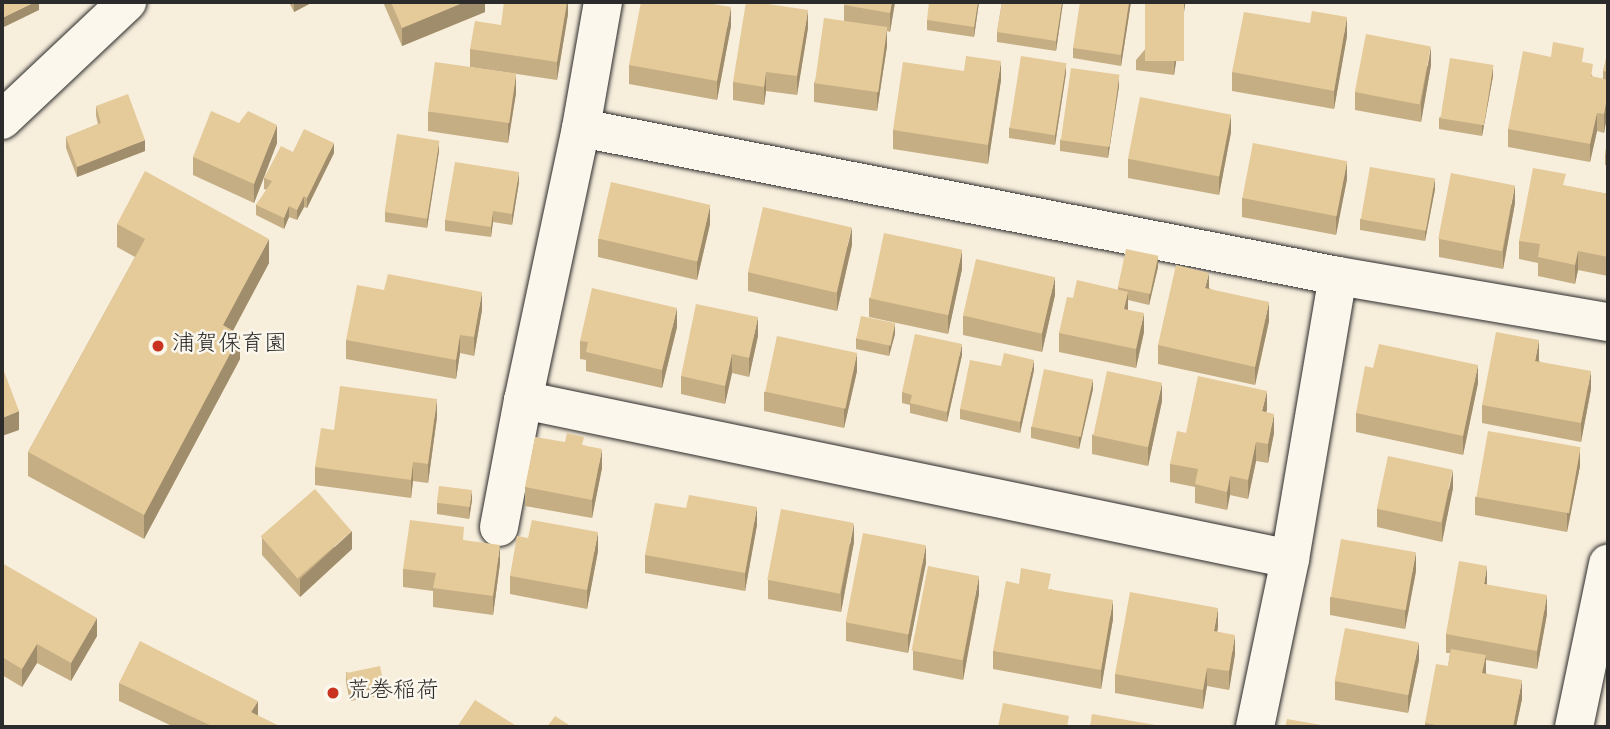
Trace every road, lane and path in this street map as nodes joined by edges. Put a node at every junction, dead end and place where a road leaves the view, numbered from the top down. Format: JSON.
{"nodes":[{"id":1,"x":127,"y":2,"type":"edge"},
{"id":2,"x":603,"y":2,"type":"edge"},
{"id":3,"x":2,"y":120,"type":"edge"},
{"id":4,"x":581,"y":128,"type":"junction"},
{"id":5,"x":1338,"y":276,"type":"junction"},
{"id":6,"x":1608,"y":322,"type":"edge"},
{"id":7,"x":523,"y":400,"type":"junction"},
{"id":8,"x":499,"y":527,"type":"dead end"},
{"id":9,"x":1290,"y":559,"type":"junction"},
{"id":10,"x":1608,"y":564,"type":"edge"},
{"id":11,"x":1255,"y":727,"type":"edge"},
{"id":12,"x":1574,"y":727,"type":"edge"}],
"edges":[{"from":1,"to":3,"type":"street"},
{"from":2,"to":4,"type":"street"},
{"from":4,"to":5,"type":"street"},
{"from":4,"to":7,"type":"street"},
{"from":5,"to":6,"type":"street"},
{"from":5,"to":9,"type":"street"},
{"from":7,"to":8,"type":"street"},
{"from":7,"to":9,"type":"street"},
{"from":9,"to":11,"type":"street"},
{"from":10,"to":12,"type":"street"}]}
